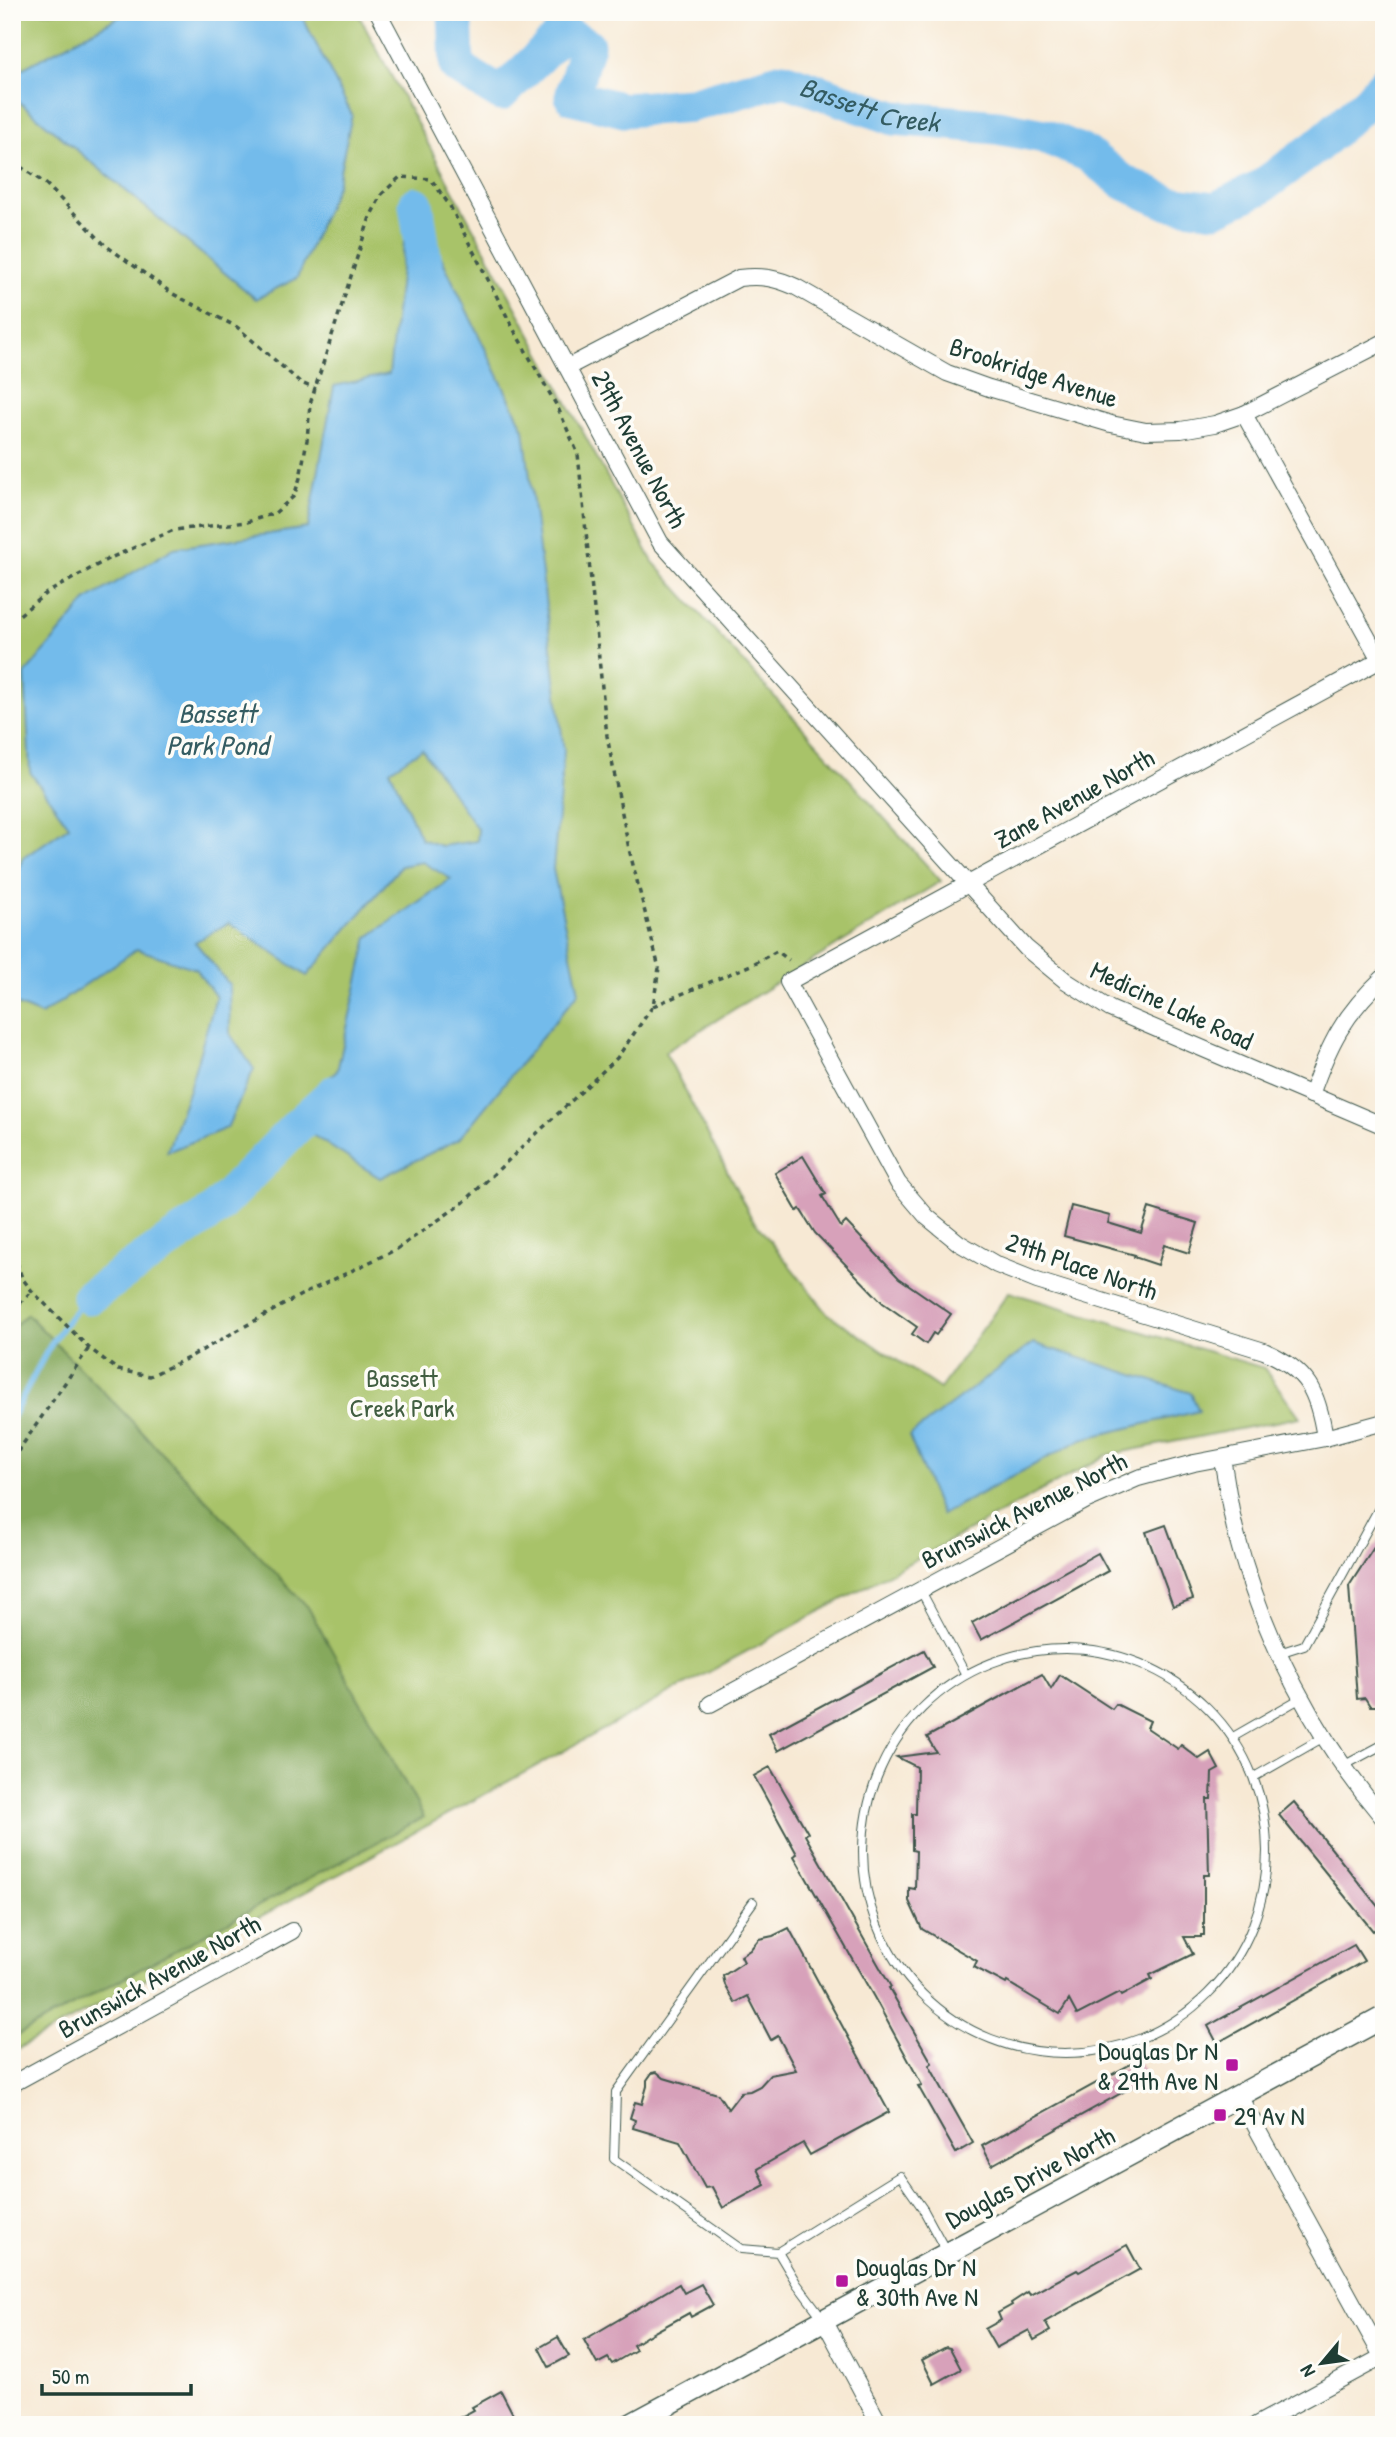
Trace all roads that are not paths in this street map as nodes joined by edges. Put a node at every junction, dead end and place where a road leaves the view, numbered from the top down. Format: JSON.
{"nodes":[{"id":1,"x":378,"y":12,"type":"edge"},
{"id":2,"x":1384,"y":342,"type":"edge"},
{"id":3,"x":568,"y":367,"type":"junction"},
{"id":4,"x":1244,"y":414,"type":"junction"},
{"id":5,"x":1382,"y":659,"type":"edge"},
{"id":6,"x":969,"y":884,"type":"junction"},
{"id":7,"x":1384,"y":977,"type":"edge"},
{"id":8,"x":788,"y":982,"type":"joint"},
{"id":9,"x":1311,"y":1095,"type":"junction"},
{"id":10,"x":1384,"y":1126,"type":"edge"},
{"id":11,"x":1384,"y":1422,"type":"edge"},
{"id":12,"x":1325,"y":1438,"type":"junction"},
{"id":13,"x":1222,"y":1458,"type":"junction"},
{"id":14,"x":1384,"y":1499,"type":"edge"},
{"id":15,"x":920,"y":1589,"type":"junction"},
{"id":16,"x":1279,"y":1653,"type":"junction"},
{"id":17,"x":965,"y":1673,"type":"junction"},
{"id":18,"x":1301,"y":1698,"type":"junction"},
{"id":19,"x":710,"y":1704,"type":"dead end"},
{"id":20,"x":1233,"y":1737,"type":"junction"},
{"id":21,"x":1324,"y":1737,"type":"junction"},
{"id":22,"x":1384,"y":1744,"type":"edge"},
{"id":23,"x":1343,"y":1766,"type":"junction"},
{"id":24,"x":1254,"y":1777,"type":"junction"},
{"id":25,"x":1384,"y":1819,"type":"edge"},
{"id":26,"x":753,"y":1902,"type":"dead end"},
{"id":27,"x":292,"y":1931,"type":"dead end"},
{"id":28,"x":1384,"y":2017,"type":"edge"},
{"id":29,"x":12,"y":2084,"type":"edge"},
{"id":30,"x":1239,"y":2096,"type":"junction"},
{"id":31,"x":778,"y":2252,"type":"junction"},
{"id":32,"x":947,"y":2253,"type":"junction"},
{"id":33,"x":824,"y":2320,"type":"junction"},
{"id":34,"x":1383,"y":2358,"type":"edge"},
{"id":35,"x":630,"y":2425,"type":"edge"},
{"id":36,"x":880,"y":2425,"type":"edge"},
{"id":37,"x":1256,"y":2425,"type":"edge"}],
"edges":[{"from":1,"to":3,"type":"street","name":"29th Avenue North"},
{"from":2,"to":4,"type":"street","name":"Brookridge Avenue"},
{"from":3,"to":4,"type":"street","name":"Brookridge Avenue"},
{"from":3,"to":6,"type":"street","name":"29th Avenue North"},
{"from":4,"to":5,"type":"street"},
{"from":5,"to":6,"type":"street","name":"Zane Avenue North"},
{"from":6,"to":8,"type":"street","name":"Zane Avenue North"},
{"from":6,"to":9,"type":"street","name":"Medicine Lake Road"},
{"from":7,"to":9,"type":"street"},
{"from":8,"to":12,"type":"street","name":"29th Place North"},
{"from":9,"to":10,"type":"street","name":"Medicine Lake Road"},
{"from":11,"to":12,"type":"street","name":"Brunswick Avenue North"},
{"from":12,"to":13,"type":"street","name":"Brunswick Avenue North"},
{"from":13,"to":15,"type":"street","name":"Brunswick Avenue North"},
{"from":13,"to":16,"type":"street"},
{"from":14,"to":16,"type":"lane"},
{"from":15,"to":17,"type":"lane"},
{"from":15,"to":19,"type":"street","name":"Brunswick Avenue North"},
{"from":16,"to":18,"type":"street"},
{"from":17,"to":20,"type":"lane"},
{"from":17,"to":24,"type":"lane"},
{"from":18,"to":20,"type":"lane"},
{"from":18,"to":21,"type":"street"},
{"from":20,"to":24,"type":"lane"},
{"from":21,"to":23,"type":"street"},
{"from":21,"to":24,"type":"lane"},
{"from":22,"to":23,"type":"lane"},
{"from":23,"to":25,"type":"street"},
{"from":26,"to":31,"type":"lane"},
{"from":27,"to":29,"type":"street","name":"Brunswick Avenue North"},
{"from":28,"to":30,"type":"street","name":"Douglas Drive North"},
{"from":30,"to":32,"type":"street","name":"Douglas Drive North"},
{"from":30,"to":34,"type":"street"},
{"from":31,"to":32,"type":"lane"},
{"from":31,"to":33,"type":"lane"},
{"from":32,"to":33,"type":"street","name":"Douglas Drive North"},
{"from":33,"to":35,"type":"street","name":"Douglas Drive North"},
{"from":33,"to":36,"type":"street"},
{"from":34,"to":37,"type":"street"}]}
